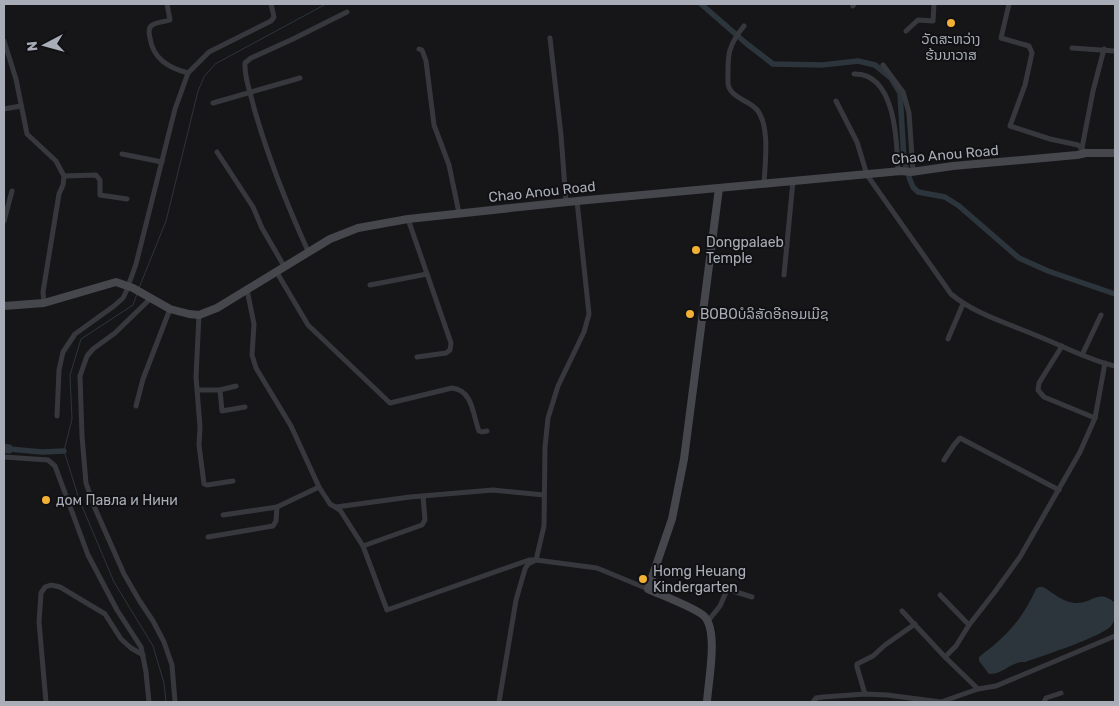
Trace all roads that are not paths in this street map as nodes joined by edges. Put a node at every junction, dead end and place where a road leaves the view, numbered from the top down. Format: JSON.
{"nodes":[{"id":1,"x":168,"y":4,"type":"edge"},
{"id":2,"x":272,"y":4,"type":"edge"},
{"id":3,"x":934,"y":4,"type":"edge"},
{"id":4,"x":1009,"y":4,"type":"edge"},
{"id":5,"x":347,"y":12,"type":"dead end"},
{"id":6,"x":744,"y":26,"type":"dead end"},
{"id":7,"x":906,"y":31,"type":"dead end"},
{"id":8,"x":550,"y":38,"type":"dead end"},
{"id":9,"x":4,"y":41,"type":"edge"},
{"id":10,"x":5,"y":48,"type":"edge"},
{"id":11,"x":1072,"y":48,"type":"dead end"},
{"id":12,"x":419,"y":49,"type":"dead end"},
{"id":13,"x":1104,"y":49,"type":"junction"},
{"id":14,"x":1115,"y":51,"type":"edge"},
{"id":15,"x":883,"y":65,"type":"dead end"},
{"id":16,"x":188,"y":73,"type":"junction"},
{"id":17,"x":854,"y":74,"type":"dead end"},
{"id":18,"x":300,"y":78,"type":"dead end"},
{"id":19,"x":250,"y":92,"type":"junction"},
{"id":20,"x":836,"y":101,"type":"dead end"},
{"id":21,"x":214,"y":103,"type":"dead end"},
{"id":22,"x":22,"y":106,"type":"junction"},
{"id":23,"x":4,"y":109,"type":"edge"},
{"id":24,"x":1084,"y":150,"type":"junction"},
{"id":25,"x":217,"y":152,"type":"dead end"},
{"id":26,"x":1115,"y":153,"type":"edge"},
{"id":27,"x":122,"y":154,"type":"dead end"},
{"id":28,"x":162,"y":162,"type":"junction"},
{"id":29,"x":899,"y":171,"type":"junction"},
{"id":30,"x":912,"y":172,"type":"junction"},
{"id":31,"x":64,"y":176,"type":"junction"},
{"id":32,"x":867,"y":176,"type":"junction"},
{"id":33,"x":793,"y":181,"type":"junction"},
{"id":34,"x":764,"y":184,"type":"junction"},
{"id":35,"x":719,"y":188,"type":"junction"},
{"id":36,"x":12,"y":191,"type":"dead end"},
{"id":37,"x":127,"y":198,"type":"dead end"},
{"id":38,"x":577,"y":200,"type":"junction"},
{"id":39,"x":566,"y":202,"type":"junction"},
{"id":40,"x":459,"y":213,"type":"junction"},
{"id":41,"x":408,"y":219,"type":"junction"},
{"id":42,"x":4,"y":221,"type":"edge"},
{"id":43,"x":750,"y":244,"type":"dead end"},
{"id":44,"x":787,"y":246,"type":"junction"},
{"id":45,"x":308,"y":252,"type":"junction"},
{"id":46,"x":284,"y":266,"type":"junction"},
{"id":47,"x":276,"y":271,"type":"junction"},
{"id":48,"x":427,"y":274,"type":"junction"},
{"id":49,"x":784,"y":275,"type":"dead end"},
{"id":50,"x":370,"y":285,"type":"dead end"},
{"id":51,"x":131,"y":287,"type":"junction"},
{"id":52,"x":247,"y":290,"type":"junction"},
{"id":53,"x":151,"y":298,"type":"junction"},
{"id":54,"x":44,"y":303,"type":"junction"},
{"id":55,"x":964,"y":304,"type":"junction"},
{"id":56,"x":4,"y":306,"type":"edge"},
{"id":57,"x":170,"y":309,"type":"junction"},
{"id":58,"x":199,"y":315,"type":"junction"},
{"id":59,"x":1101,"y":315,"type":"dead end"},
{"id":60,"x":948,"y":339,"type":"dead end"},
{"id":61,"x":1062,"y":346,"type":"junction"},
{"id":62,"x":1082,"y":355,"type":"junction"},
{"id":63,"x":417,"y":357,"type":"dead end"},
{"id":64,"x":1105,"y":363,"type":"junction"},
{"id":65,"x":1115,"y":366,"type":"edge"},
{"id":66,"x":236,"y":386,"type":"dead end"},
{"id":67,"x":198,"y":390,"type":"junction"},
{"id":68,"x":220,"y":390,"type":"junction"},
{"id":69,"x":136,"y":406,"type":"dead end"},
{"id":70,"x":245,"y":407,"type":"dead end"},
{"id":71,"x":57,"y":416,"type":"dead end"},
{"id":72,"x":1095,"y":418,"type":"junction"},
{"id":73,"x":487,"y":431,"type":"dead end"},
{"id":74,"x":4,"y":457,"type":"edge"},
{"id":75,"x":944,"y":460,"type":"dead end"},
{"id":76,"x":233,"y":481,"type":"dead end"},
{"id":77,"x":318,"y":487,"type":"junction"},
{"id":78,"x":1059,"y":490,"type":"junction"},
{"id":79,"x":544,"y":495,"type":"junction"},
{"id":80,"x":424,"y":496,"type":"junction"},
{"id":81,"x":277,"y":507,"type":"junction"},
{"id":82,"x":335,"y":507,"type":"junction"},
{"id":83,"x":223,"y":515,"type":"dead end"},
{"id":84,"x":208,"y":537,"type":"dead end"},
{"id":85,"x":363,"y":546,"type":"junction"},
{"id":86,"x":536,"y":560,"type":"junction"},
{"id":87,"x":648,"y":589,"type":"junction"},
{"id":88,"x":940,"y":595,"type":"dead end"},
{"id":89,"x":752,"y":597,"type":"dead end"},
{"id":90,"x":902,"y":611,"type":"dead end"},
{"id":91,"x":708,"y":621,"type":"junction"},
{"id":92,"x":915,"y":624,"type":"junction"},
{"id":93,"x":969,"y":625,"type":"junction"},
{"id":94,"x":1115,"y":636,"type":"edge"},
{"id":95,"x":144,"y":656,"type":"junction"},
{"id":96,"x":945,"y":657,"type":"junction"},
{"id":97,"x":978,"y":689,"type":"junction"},
{"id":98,"x":1061,"y":693,"type":"dead end"},
{"id":99,"x":865,"y":694,"type":"junction"},
{"id":100,"x":46,"y":702,"type":"edge"},
{"id":101,"x":149,"y":702,"type":"edge"},
{"id":102,"x":175,"y":702,"type":"edge"},
{"id":103,"x":499,"y":702,"type":"edge"},
{"id":104,"x":706,"y":702,"type":"edge"},
{"id":105,"x":813,"y":702,"type":"edge"},
{"id":106,"x":1044,"y":702,"type":"edge"}],
"edges":[{"from":1,"to":16,"type":"street"},
{"from":2,"to":16,"type":"street"},
{"from":3,"to":7,"type":"street"},
{"from":4,"to":24,"type":"street"},
{"from":5,"to":19,"type":"street"},
{"from":6,"to":34,"type":"street"},
{"from":8,"to":39,"type":"street"},
{"from":9,"to":10,"type":"street"},
{"from":10,"to":22,"type":"street"},
{"from":11,"to":13,"type":"street"},
{"from":12,"to":40,"type":"street"},
{"from":13,"to":14,"type":"street"},
{"from":13,"to":24,"type":"street"},
{"from":15,"to":30,"type":"street"},
{"from":16,"to":28,"type":"street"},
{"from":17,"to":29,"type":"street"},
{"from":18,"to":19,"type":"street"},
{"from":19,"to":21,"type":"street"},
{"from":19,"to":45,"type":"street"},
{"from":20,"to":32,"type":"street"},
{"from":22,"to":23,"type":"street"},
{"from":22,"to":31,"type":"street"},
{"from":24,"to":26,"type":"street","name":"Chao Anou Road"},
{"from":24,"to":30,"type":"street","name":"Chao Anou Road"},
{"from":25,"to":46,"type":"street"},
{"from":27,"to":28,"type":"street"},
{"from":28,"to":51,"type":"street"},
{"from":29,"to":30,"type":"street","name":"Chao Anou Road"},
{"from":29,"to":32,"type":"street","name":"Chao Anou Road"},
{"from":31,"to":37,"type":"street"},
{"from":31,"to":54,"type":"street"},
{"from":32,"to":33,"type":"street","name":"Chao Anou Road"},
{"from":32,"to":55,"type":"street"},
{"from":33,"to":34,"type":"street","name":"Chao Anou Road"},
{"from":33,"to":44,"type":"street"},
{"from":34,"to":35,"type":"street","name":"Chao Anou Road"},
{"from":35,"to":38,"type":"street","name":"Chao Anou Road"},
{"from":35,"to":87,"type":"street"},
{"from":36,"to":42,"type":"street"},
{"from":38,"to":39,"type":"street","name":"Chao Anou Road"},
{"from":38,"to":79,"type":"street"},
{"from":39,"to":40,"type":"street","name":"Chao Anou Road"},
{"from":40,"to":41,"type":"street","name":"Chao Anou Road"},
{"from":41,"to":45,"type":"street","name":"Chao Anou Road"},
{"from":41,"to":48,"type":"street"},
{"from":43,"to":44,"type":"street"},
{"from":44,"to":49,"type":"street"},
{"from":45,"to":46,"type":"street","name":"Chao Anou Road"},
{"from":46,"to":47,"type":"street","name":"Chao Anou Road"},
{"from":47,"to":52,"type":"street","name":"Chao Anou Road"},
{"from":47,"to":73,"type":"street"},
{"from":48,"to":50,"type":"street"},
{"from":48,"to":63,"type":"street"},
{"from":51,"to":53,"type":"street"},
{"from":51,"to":54,"type":"street"},
{"from":51,"to":71,"type":"street"},
{"from":52,"to":58,"type":"street","name":"Chao Anou Road"},
{"from":52,"to":77,"type":"street"},
{"from":53,"to":57,"type":"street"},
{"from":53,"to":102,"type":"street"},
{"from":54,"to":56,"type":"street"},
{"from":55,"to":60,"type":"street"},
{"from":55,"to":61,"type":"street"},
{"from":57,"to":58,"type":"street"},
{"from":57,"to":69,"type":"street"},
{"from":58,"to":67,"type":"street"},
{"from":59,"to":62,"type":"street"},
{"from":61,"to":62,"type":"street"},
{"from":61,"to":72,"type":"street"},
{"from":62,"to":64,"type":"street"},
{"from":64,"to":65,"type":"street"},
{"from":64,"to":72,"type":"street"},
{"from":66,"to":68,"type":"street"},
{"from":67,"to":68,"type":"street"},
{"from":67,"to":76,"type":"street"},
{"from":68,"to":70,"type":"street"},
{"from":72,"to":78,"type":"street"},
{"from":74,"to":95,"type":"street"},
{"from":75,"to":78,"type":"street"},
{"from":77,"to":81,"type":"street"},
{"from":77,"to":82,"type":"street"},
{"from":78,"to":93,"type":"street"},
{"from":79,"to":80,"type":"street"},
{"from":79,"to":86,"type":"street"},
{"from":80,"to":82,"type":"street"},
{"from":80,"to":85,"type":"street"},
{"from":81,"to":83,"type":"street"},
{"from":81,"to":84,"type":"street"},
{"from":82,"to":85,"type":"street"},
{"from":85,"to":86,"type":"street"},
{"from":86,"to":87,"type":"street"},
{"from":86,"to":103,"type":"street"},
{"from":87,"to":91,"type":"street"},
{"from":88,"to":93,"type":"street"},
{"from":89,"to":91,"type":"street"},
{"from":90,"to":92,"type":"street"},
{"from":91,"to":104,"type":"street"},
{"from":92,"to":96,"type":"street"},
{"from":92,"to":99,"type":"street"},
{"from":93,"to":96,"type":"street"},
{"from":94,"to":97,"type":"street"},
{"from":95,"to":100,"type":"street"},
{"from":95,"to":101,"type":"street"},
{"from":96,"to":97,"type":"street"},
{"from":97,"to":99,"type":"street"},
{"from":98,"to":106,"type":"street"},
{"from":99,"to":105,"type":"street"}]}
